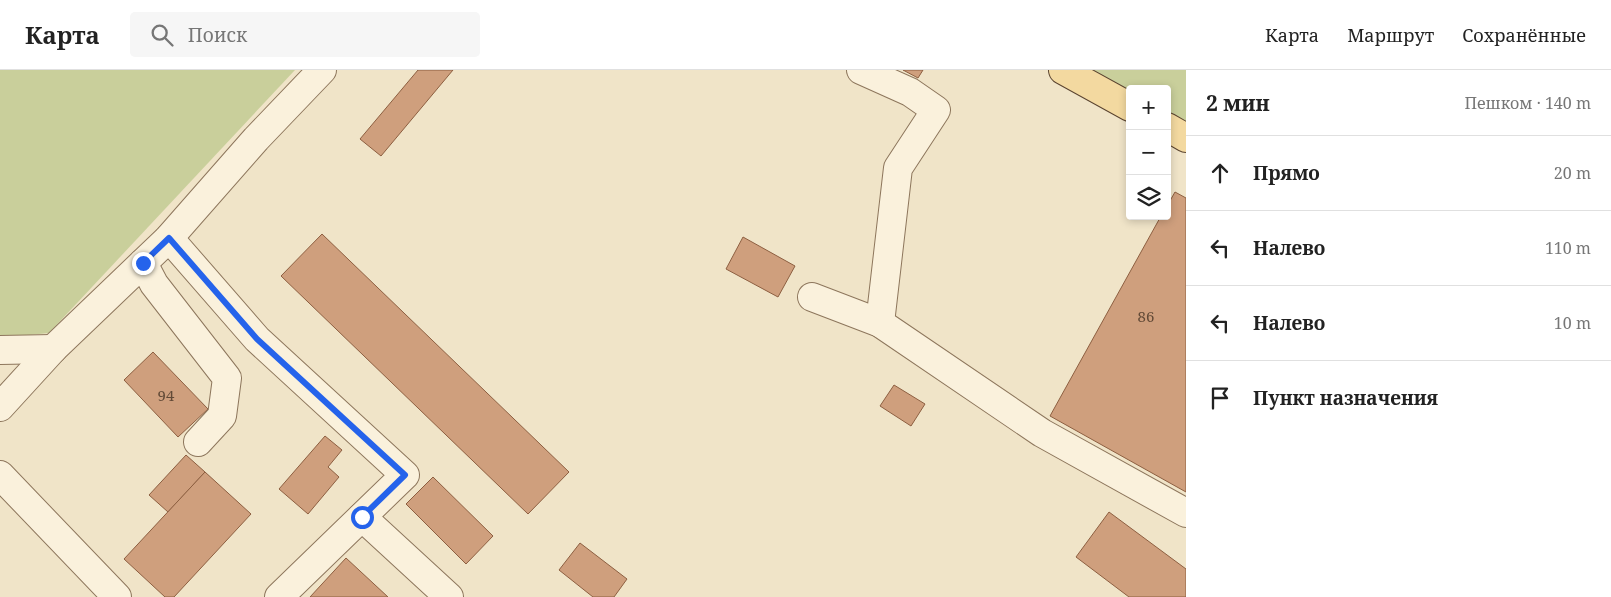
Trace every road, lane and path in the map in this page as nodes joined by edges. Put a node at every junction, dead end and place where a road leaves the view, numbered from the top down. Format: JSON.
{"nodes":[{"id":1,"x":322,"y":70,"type":"edge"},
{"id":2,"x":861,"y":70,"type":"edge"},
{"id":3,"x":1063,"y":70,"type":"edge"},
{"id":4,"x":1126,"y":105,"type":"edge"},
{"id":5,"x":1171,"y":129,"type":"edge"},
{"id":6,"x":1186,"y":138,"type":"edge"},
{"id":7,"x":169,"y":238,"type":"junction"},
{"id":8,"x":143,"y":263,"type":"junction"},
{"id":9,"x":812,"y":297,"type":"dead end"},
{"id":10,"x":880,"y":323,"type":"junction"},
{"id":11,"x":53,"y":349,"type":"junction"},
{"id":12,"x":0,"y":350,"type":"edge"},
{"id":13,"x":0,"y":407,"type":"edge"},
{"id":14,"x":198,"y":442,"type":"dead end"},
{"id":15,"x":0,"y":475,"type":"edge"},
{"id":16,"x":1186,"y":513,"type":"edge"},
{"id":17,"x":362,"y":517,"type":"junction"},
{"id":18,"x":117,"y":597,"type":"edge"},
{"id":19,"x":279,"y":597,"type":"edge"},
{"id":20,"x":449,"y":597,"type":"edge"}],
"edges":[{"from":1,"to":7,"type":"street"},
{"from":2,"to":10,"type":"street"},
{"from":3,"to":4,"type":"main road"},
{"from":5,"to":6,"type":"main road"},
{"from":7,"to":8,"type":"street"},
{"from":7,"to":17,"type":"street"},
{"from":8,"to":11,"type":"street"},
{"from":8,"to":14,"type":"street"},
{"from":9,"to":10,"type":"street"},
{"from":10,"to":16,"type":"street"},
{"from":11,"to":12,"type":"street"},
{"from":11,"to":13,"type":"street"},
{"from":15,"to":18,"type":"street"},
{"from":17,"to":19,"type":"street"},
{"from":17,"to":20,"type":"street"}]}
